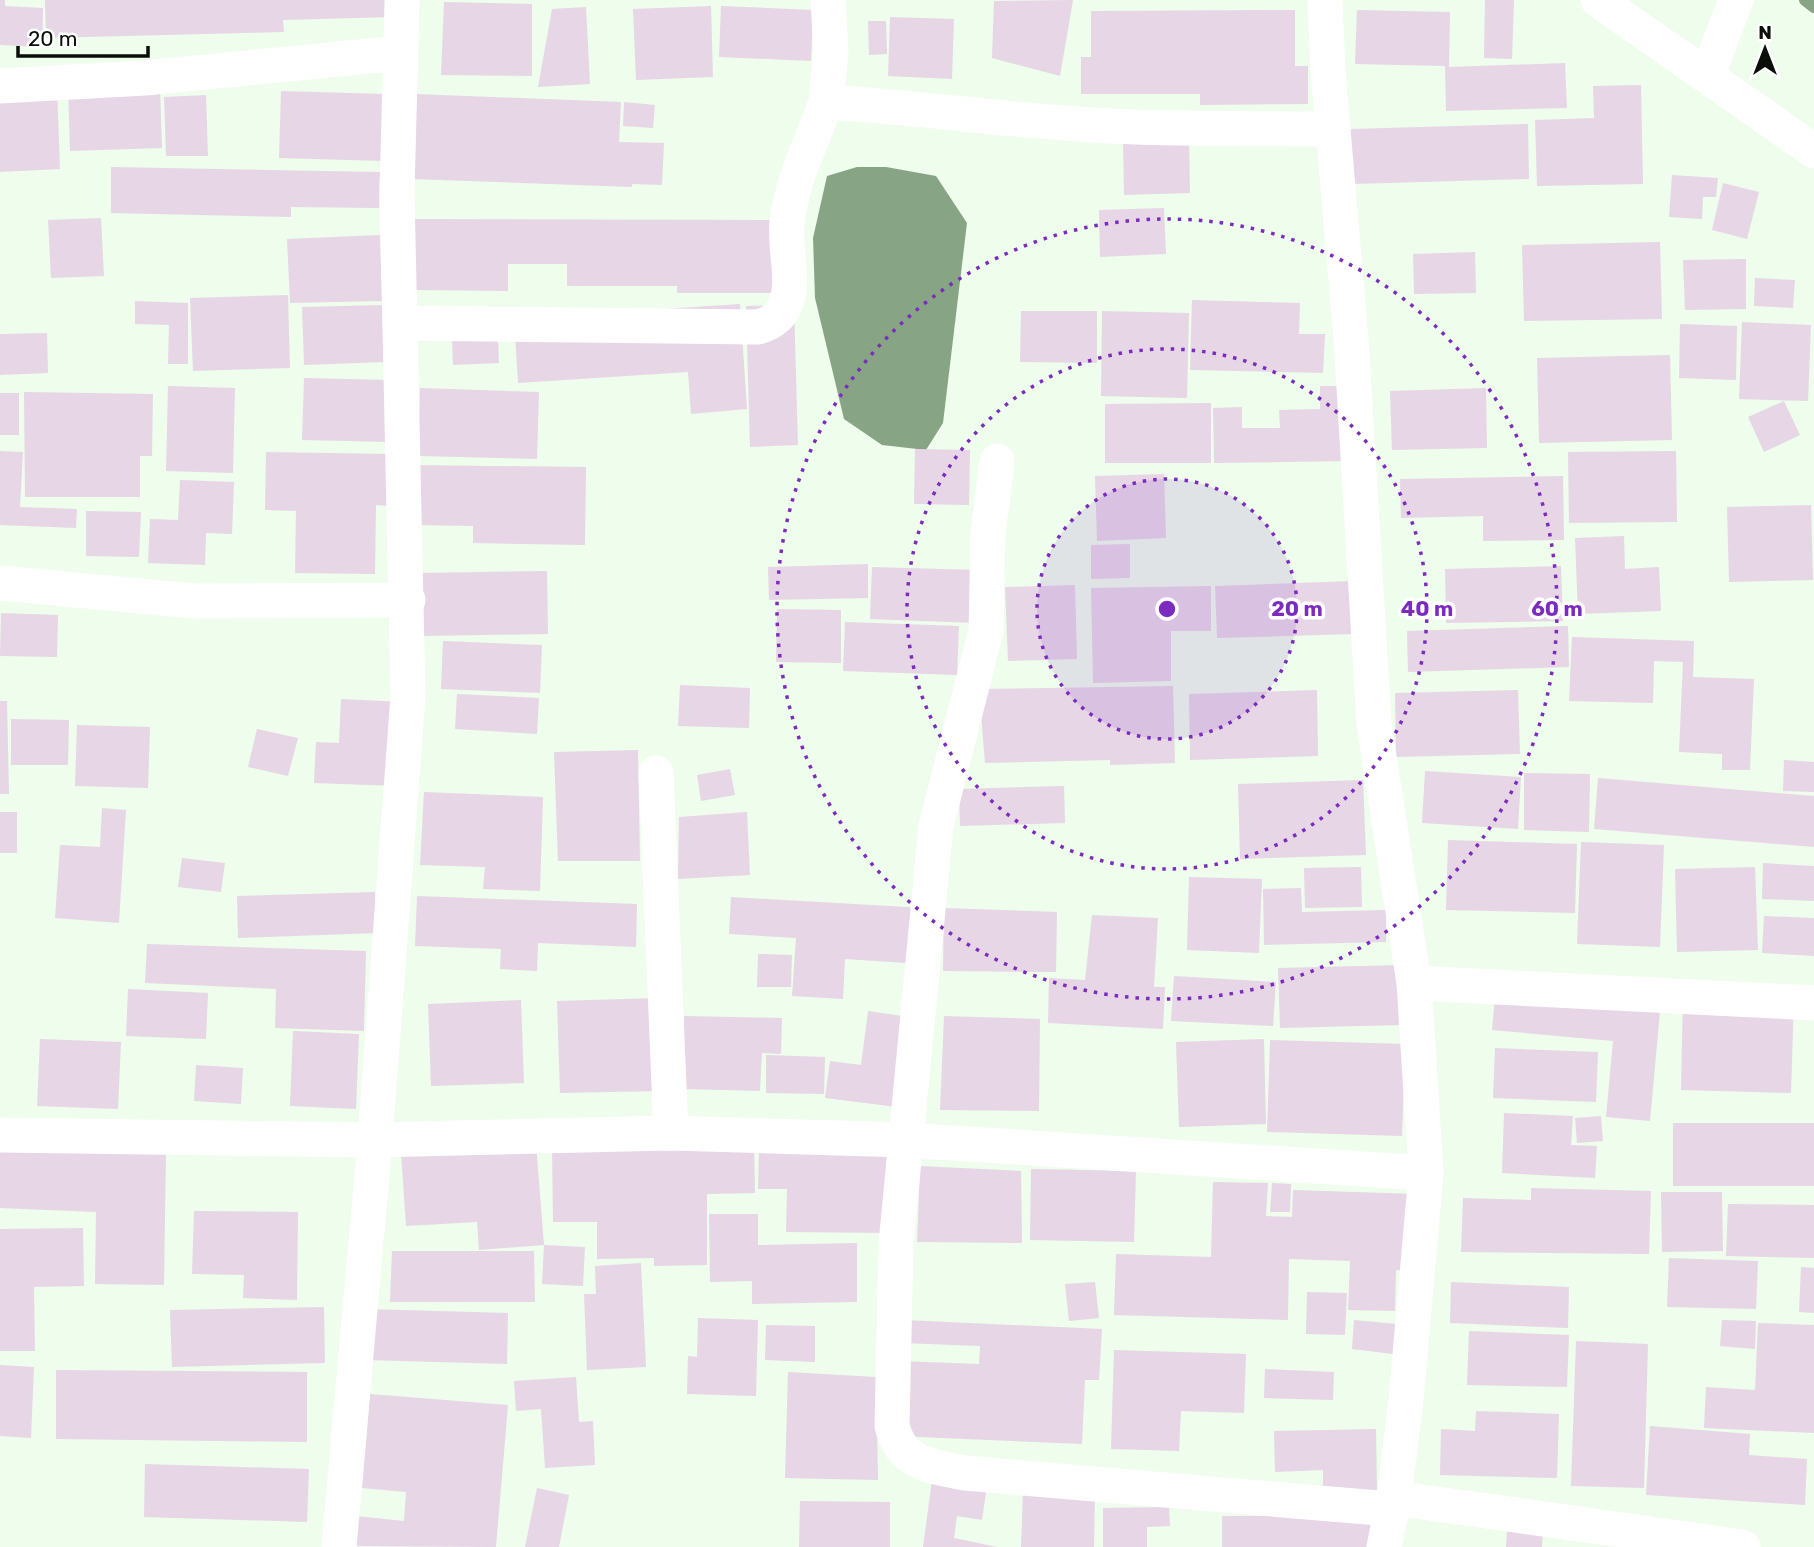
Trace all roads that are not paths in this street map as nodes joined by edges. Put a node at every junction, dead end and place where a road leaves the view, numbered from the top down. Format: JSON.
{"nodes":[{"id":1,"x":402,"y":0,"type":"edge"},
{"id":2,"x":828,"y":0,"type":"edge"},
{"id":3,"x":1325,"y":0,"type":"edge"},
{"id":4,"x":1598,"y":0,"type":"edge"},
{"id":5,"x":1736,"y":0,"type":"edge"},
{"id":6,"x":400,"y":53,"type":"junction"},
{"id":7,"x":1707,"y":76,"type":"junction"},
{"id":8,"x":0,"y":86,"type":"edge"},
{"id":9,"x":826,"y":102,"type":"junction"},
{"id":10,"x":1333,"y":129,"type":"junction"},
{"id":11,"x":1814,"y":151,"type":"edge"},
{"id":12,"x":400,"y":323,"type":"junction"},
{"id":13,"x":997,"y":461,"type":"dead end"},
{"id":14,"x":0,"y":583,"type":"edge"},
{"id":15,"x":408,"y":600,"type":"junction"},
{"id":16,"x":656,"y":773,"type":"dead end"},
{"id":17,"x":1414,"y":983,"type":"junction"},
{"id":18,"x":1814,"y":1003,"type":"edge"},
{"id":19,"x":671,"y":1133,"type":"junction"},
{"id":20,"x":0,"y":1135,"type":"edge"},
{"id":21,"x":374,"y":1140,"type":"junction"},
{"id":22,"x":905,"y":1140,"type":"junction"},
{"id":23,"x":1426,"y":1173,"type":"junction"},
{"id":24,"x":1392,"y":1504,"type":"junction"},
{"id":25,"x":339,"y":1547,"type":"edge"},
{"id":26,"x":1384,"y":1547,"type":"edge"},
{"id":27,"x":1743,"y":1547,"type":"edge"}],
"edges":[{"from":1,"to":6,"type":"street"},
{"from":2,"to":9,"type":"street"},
{"from":3,"to":10,"type":"street"},
{"from":4,"to":7,"type":"street"},
{"from":5,"to":7,"type":"street"},
{"from":6,"to":8,"type":"street"},
{"from":6,"to":12,"type":"street"},
{"from":7,"to":11,"type":"street"},
{"from":9,"to":10,"type":"street"},
{"from":9,"to":12,"type":"street"},
{"from":10,"to":17,"type":"street"},
{"from":12,"to":15,"type":"street"},
{"from":13,"to":22,"type":"street"},
{"from":14,"to":15,"type":"street"},
{"from":15,"to":21,"type":"street"},
{"from":16,"to":19,"type":"street"},
{"from":17,"to":18,"type":"street"},
{"from":17,"to":23,"type":"street"},
{"from":19,"to":21,"type":"street"},
{"from":19,"to":22,"type":"street"},
{"from":20,"to":21,"type":"street"},
{"from":21,"to":25,"type":"street"},
{"from":22,"to":23,"type":"street"},
{"from":22,"to":24,"type":"street"},
{"from":23,"to":24,"type":"street"},
{"from":24,"to":26,"type":"street"},
{"from":24,"to":27,"type":"street"}]}
